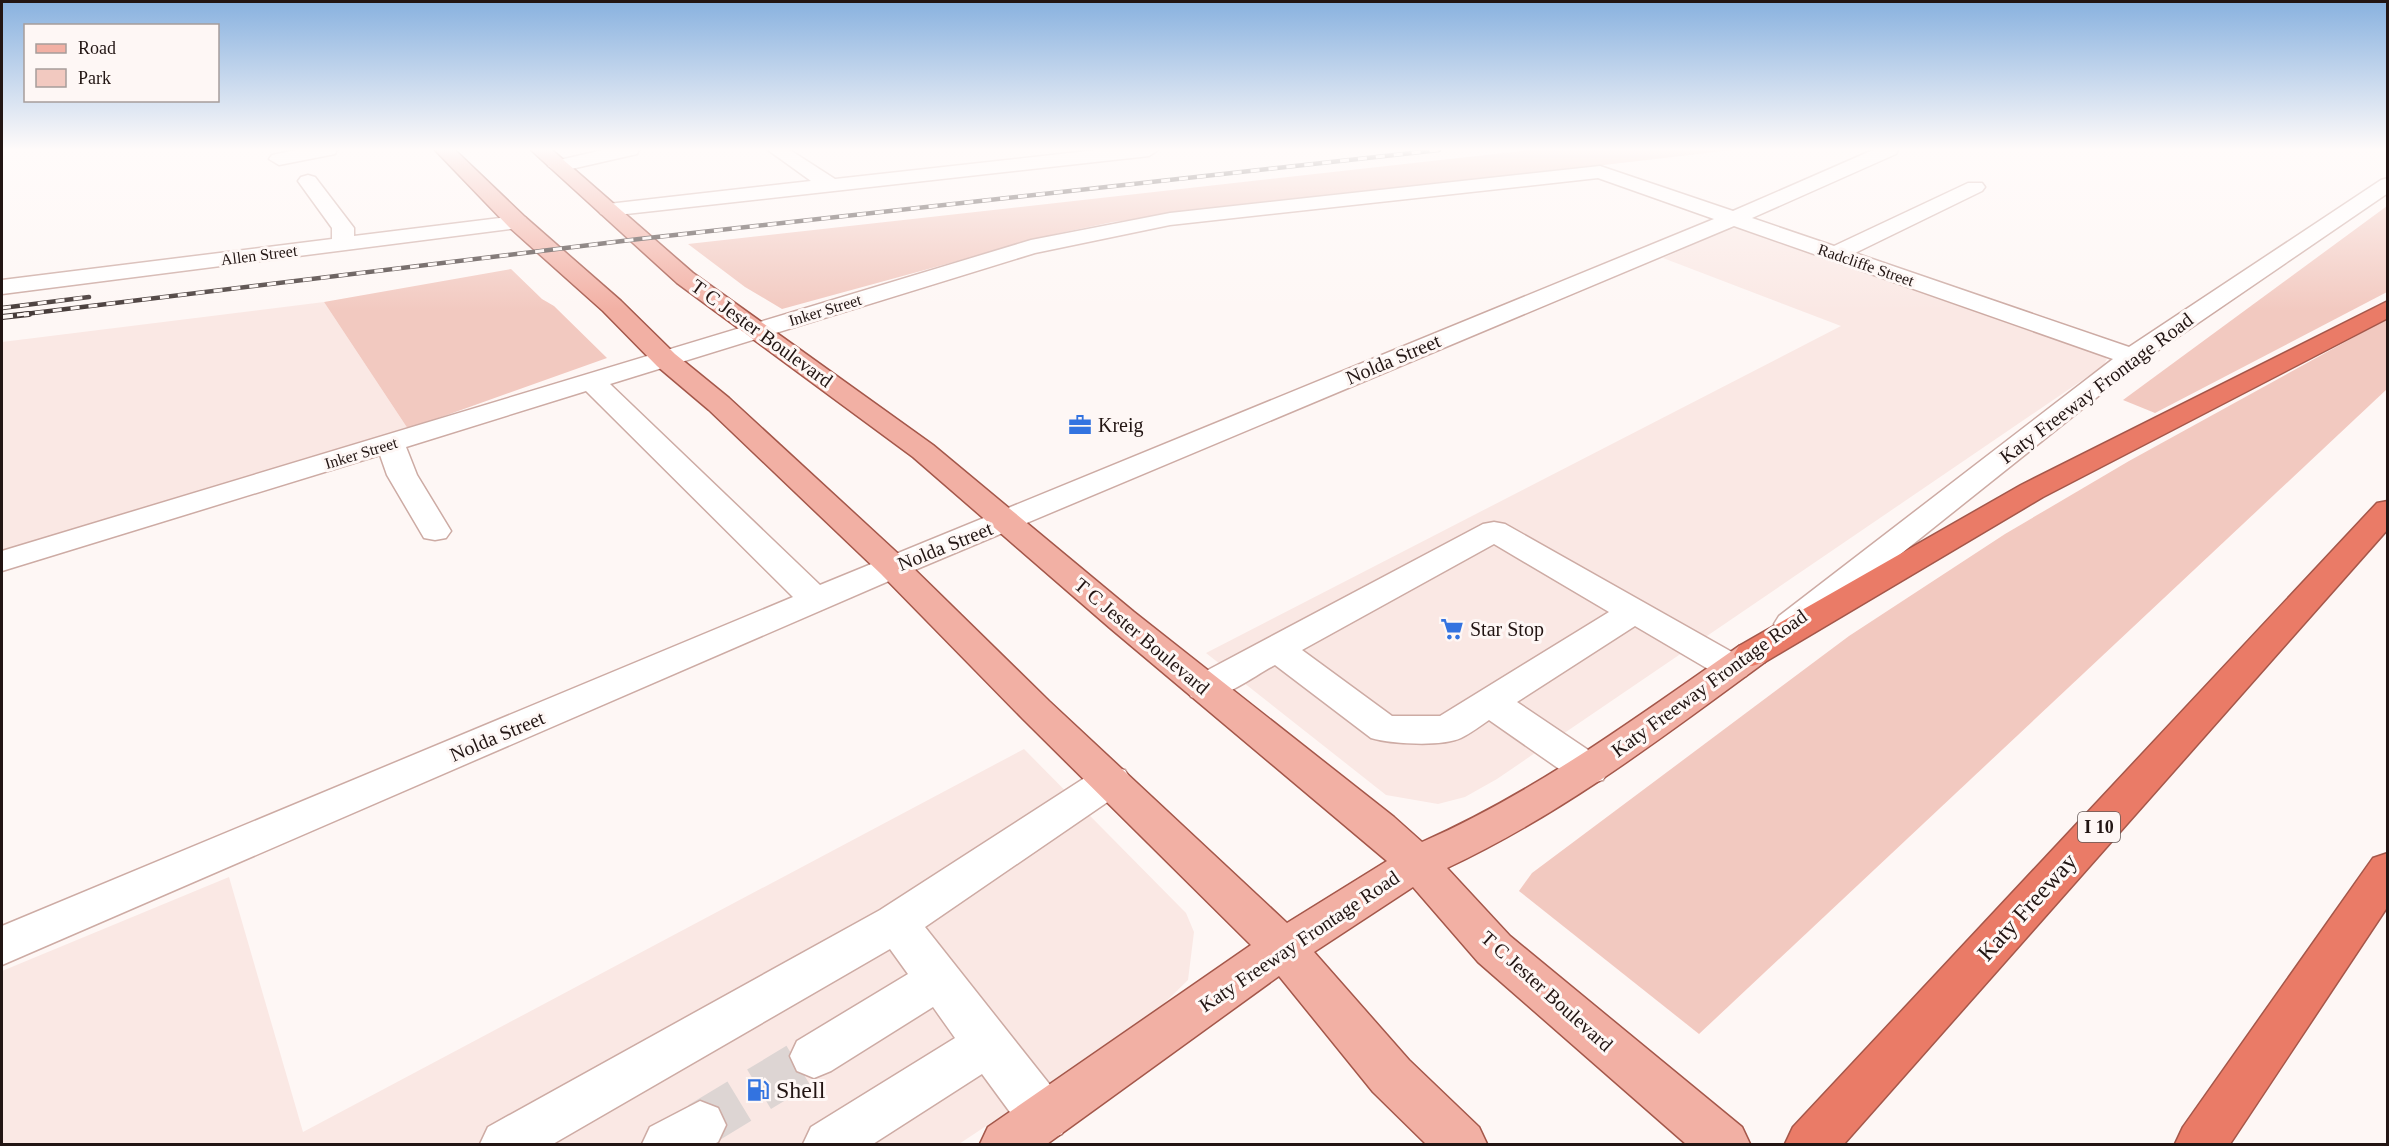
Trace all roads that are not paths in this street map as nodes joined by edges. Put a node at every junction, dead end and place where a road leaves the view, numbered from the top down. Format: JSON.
{"nodes":[{"id":1,"x":324,"y":203,"type":"edge"},
{"id":2,"x":498,"y":203,"type":"edge"},
{"id":3,"x":601,"y":203,"type":"edge"},
{"id":4,"x":663,"y":203,"type":"edge"},
{"id":5,"x":1312,"y":203,"type":"edge"},
{"id":6,"x":1688,"y":203,"type":"edge"},
{"id":7,"x":1767,"y":203,"type":"edge"},
{"id":8,"x":1941,"y":203,"type":"edge"},
{"id":9,"x":2358,"y":203,"type":"edge"},
{"id":10,"x":608,"y":210,"type":"junction"},
{"id":11,"x":1732,"y":219,"type":"junction"},
{"id":12,"x":517,"y":222,"type":"junction"},
{"id":13,"x":343,"y":244,"type":"junction"},
{"id":14,"x":1835,"y":254,"type":"junction"},
{"id":15,"x":2,"y":287,"type":"edge"},
{"id":16,"x":2388,"y":308,"type":"edge"},
{"id":17,"x":759,"y":331,"type":"junction"},
{"id":18,"x":2132,"y":357,"type":"junction"},
{"id":19,"x":666,"y":360,"type":"junction"},
{"id":20,"x":593,"y":383,"type":"junction"},
{"id":21,"x":391,"y":444,"type":"junction"},
{"id":22,"x":2388,"y":510,"type":"edge"},
{"id":23,"x":1007,"y":521,"type":"junction"},
{"id":24,"x":435,"y":531,"type":"dead end"},
{"id":25,"x":2,"y":561,"type":"edge"},
{"id":26,"x":893,"y":567,"type":"junction"},
{"id":27,"x":817,"y":601,"type":"junction"},
{"id":28,"x":1633,"y":612,"type":"junction"},
{"id":29,"x":1277,"y":649,"type":"junction"},
{"id":30,"x":1742,"y":661,"type":"junction"},
{"id":31,"x":1204,"y":688,"type":"junction"},
{"id":32,"x":1490,"y":702,"type":"junction"},
{"id":33,"x":1589,"y":770,"type":"junction"},
{"id":34,"x":1111,"y":780,"type":"junction"},
{"id":35,"x":1417,"y":863,"type":"junction"},
{"id":36,"x":2388,"y":870,"type":"edge"},
{"id":37,"x":896,"y":923,"type":"junction"},
{"id":38,"x":2,"y":946,"type":"edge"},
{"id":39,"x":1283,"y":948,"type":"junction"},
{"id":40,"x":939,"y":980,"type":"junction"},
{"id":41,"x":988,"y":1043,"type":"junction"},
{"id":42,"x":814,"y":1056,"type":"tunnel mouth"},
{"id":43,"x":1044,"y":1118,"type":"junction"},
{"id":44,"x":506,"y":1144,"type":"edge"},
{"id":45,"x":829,"y":1144,"type":"edge"},
{"id":46,"x":1006,"y":1144,"type":"edge"},
{"id":47,"x":1461,"y":1144,"type":"edge"},
{"id":48,"x":1724,"y":1144,"type":"edge"},
{"id":49,"x":1811,"y":1144,"type":"edge"},
{"id":50,"x":2200,"y":1144,"type":"edge"}],
"edges":[{"from":1,"to":13,"type":"street"},
{"from":2,"to":12,"type":"main road"},
{"from":3,"to":10,"type":"main road","name":"T C Jester Boulevard"},
{"from":4,"to":10,"type":"street"},
{"from":5,"to":17,"type":"street","name":"Inker Street"},
{"from":6,"to":11,"type":"street","name":"Radcliffe Street"},
{"from":7,"to":11,"type":"street","name":"Nolda Street"},
{"from":8,"to":14,"type":"street"},
{"from":9,"to":18,"type":"street","name":"Katy Freeway Frontage Road"},
{"from":10,"to":17,"type":"main road","name":"T C Jester Boulevard"},
{"from":11,"to":14,"type":"street","name":"Radcliffe Street"},
{"from":11,"to":23,"type":"street","name":"Nolda Street"},
{"from":12,"to":13,"type":"street","name":"Allen Street"},
{"from":12,"to":19,"type":"main road"},
{"from":13,"to":15,"type":"street","name":"Allen Street"},
{"from":14,"to":18,"type":"street","name":"Radcliffe Street"},
{"from":16,"to":30,"type":"highway"},
{"from":17,"to":19,"type":"street","name":"Inker Street"},
{"from":17,"to":23,"type":"main road","name":"T C Jester Boulevard"},
{"from":18,"to":30,"type":"street","name":"Katy Freeway Frontage Road"},
{"from":19,"to":20,"type":"street","name":"Inker Street"},
{"from":19,"to":26,"type":"main road"},
{"from":20,"to":21,"type":"street","name":"Inker Street"},
{"from":20,"to":27,"type":"street"},
{"from":21,"to":24,"type":"street"},
{"from":21,"to":25,"type":"street","name":"Inker Street"},
{"from":22,"to":49,"type":"highway","name":"Katy Freeway","number":"I 10"},
{"from":23,"to":26,"type":"street","name":"Nolda Street"},
{"from":23,"to":31,"type":"main road","name":"T C Jester Boulevard"},
{"from":26,"to":27,"type":"street","name":"Nolda Street"},
{"from":26,"to":34,"type":"main road"},
{"from":27,"to":38,"type":"street","name":"Nolda Street"},
{"from":28,"to":29,"type":"street"},
{"from":28,"to":30,"type":"street"},
{"from":28,"to":32,"type":"street"},
{"from":29,"to":31,"type":"street"},
{"from":29,"to":32,"type":"street"},
{"from":30,"to":33,"type":"main road","name":"Katy Freeway Frontage Road"},
{"from":31,"to":35,"type":"main road","name":"T C Jester Boulevard"},
{"from":32,"to":33,"type":"street"},
{"from":33,"to":35,"type":"main road","name":"Katy Freeway Frontage Road"},
{"from":34,"to":37,"type":"street"},
{"from":34,"to":39,"type":"main road"},
{"from":35,"to":39,"type":"main road","name":"Katy Freeway Frontage Road"},
{"from":35,"to":48,"type":"main road","name":"T C Jester Boulevard"},
{"from":36,"to":50,"type":"highway"},
{"from":37,"to":40,"type":"street"},
{"from":37,"to":44,"type":"street"},
{"from":39,"to":43,"type":"main road","name":"Katy Freeway Frontage Road"},
{"from":39,"to":47,"type":"main road"},
{"from":40,"to":41,"type":"street"},
{"from":40,"to":42,"type":"street"},
{"from":41,"to":43,"type":"street"},
{"from":41,"to":45,"type":"street"},
{"from":43,"to":46,"type":"main road","name":"Katy Freeway Frontage Road"}]}
